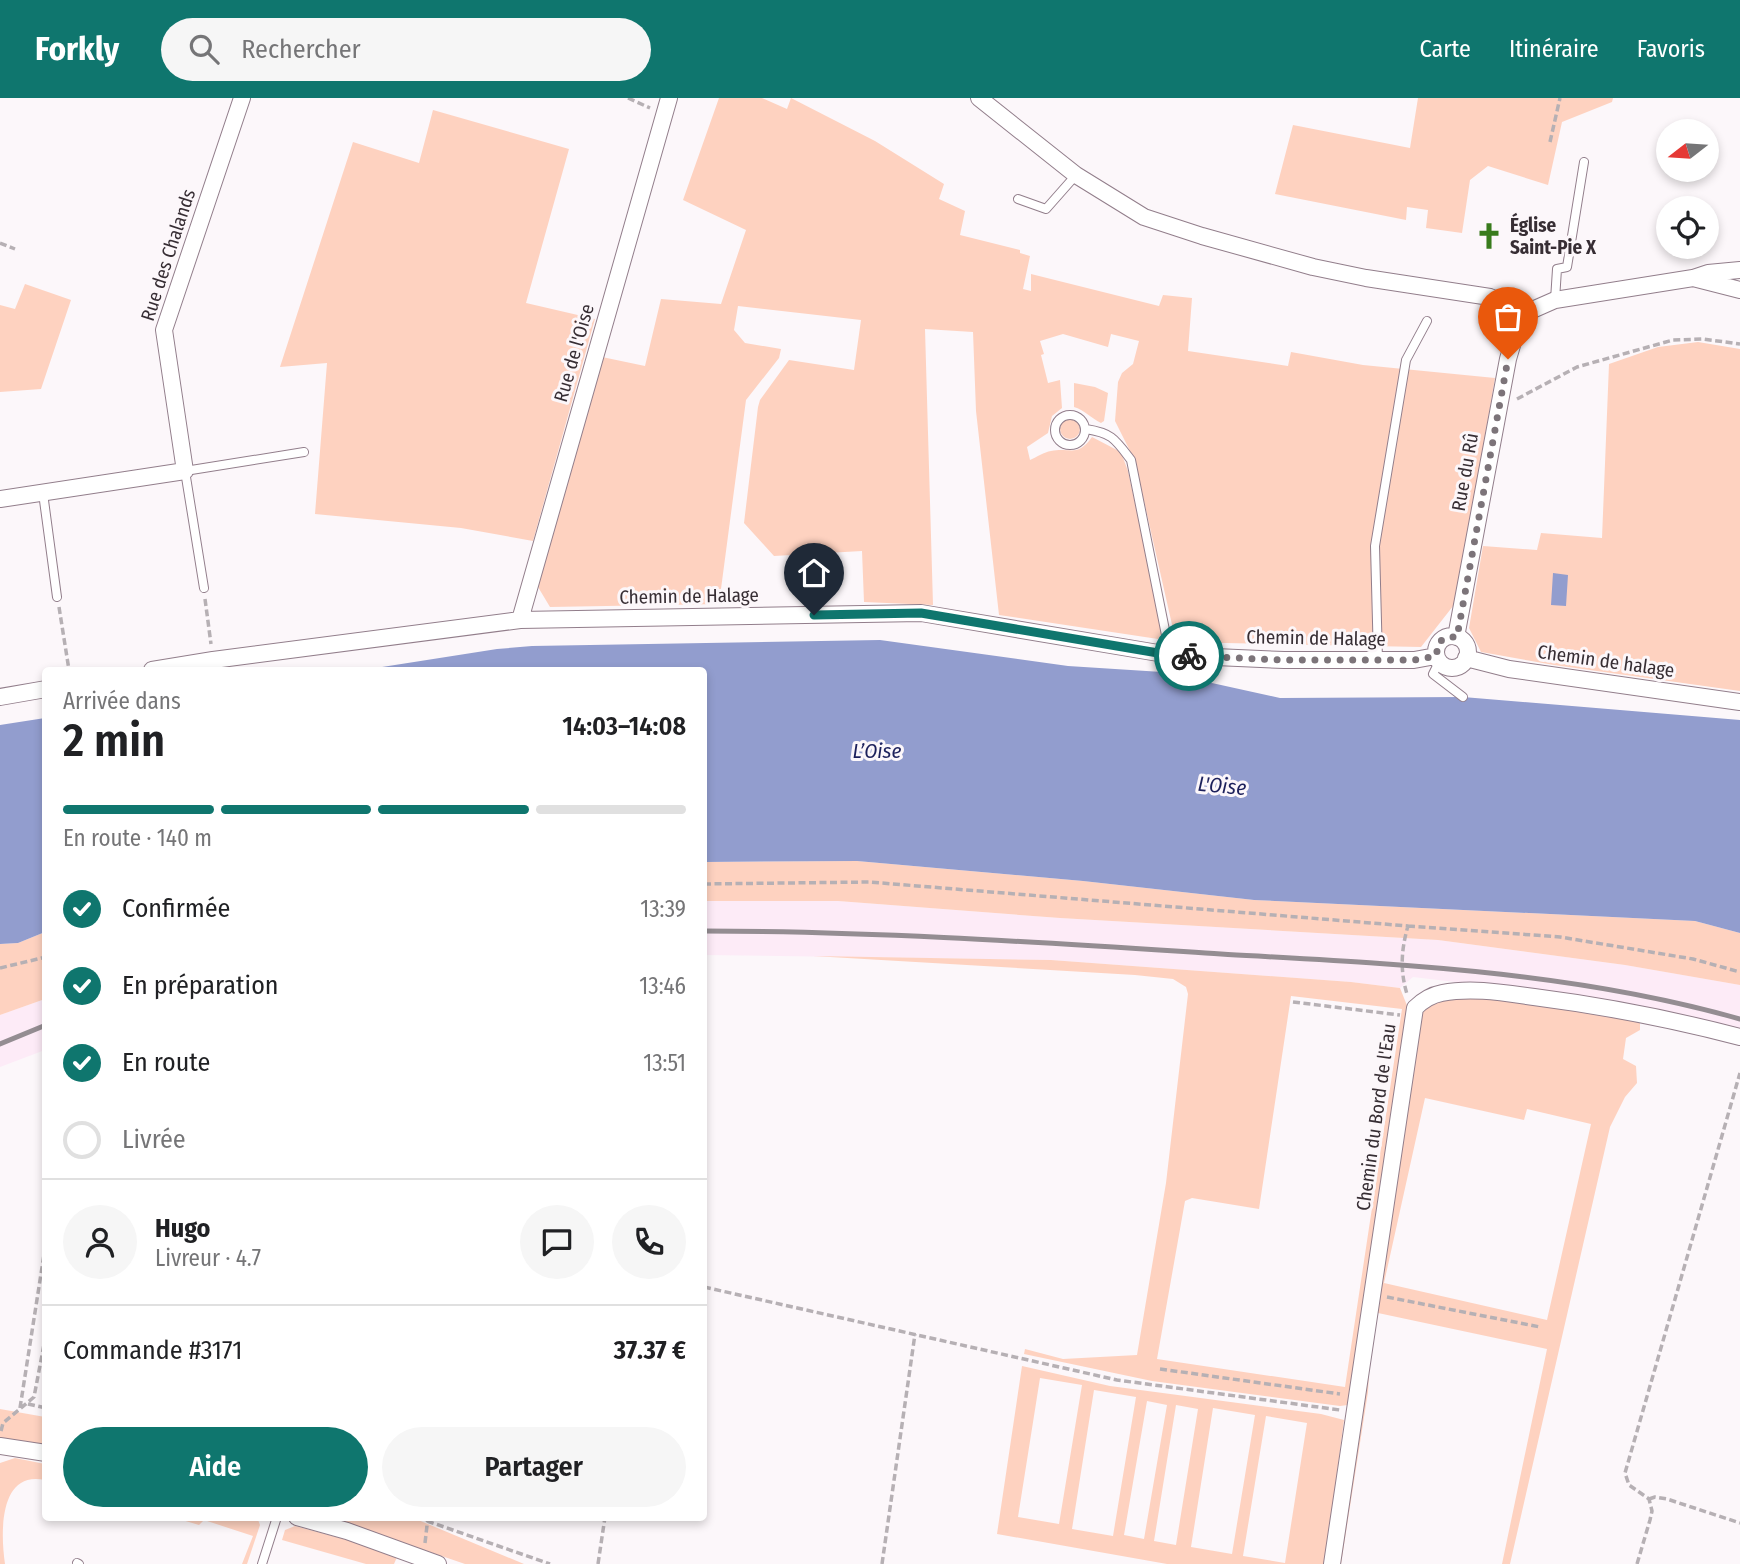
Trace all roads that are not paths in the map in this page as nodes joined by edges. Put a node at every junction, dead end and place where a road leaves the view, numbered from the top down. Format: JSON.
{"nodes":[{"id":1,"x":242,"y":98,"type":"edge"},
{"id":2,"x":669,"y":98,"type":"edge"},
{"id":3,"x":979,"y":98,"type":"edge"},
{"id":4,"x":1584,"y":162,"type":"dead end"},
{"id":5,"x":1076,"y":175,"type":"junction"},
{"id":6,"x":1018,"y":199,"type":"dead end"},
{"id":7,"x":1740,"y":270,"type":"edge"},
{"id":8,"x":1693,"y":278,"type":"junction"},
{"id":9,"x":1740,"y":290,"type":"edge"},
{"id":10,"x":1555,"y":300,"type":"junction"},
{"id":11,"x":1521,"y":315,"type":"junction"},
{"id":12,"x":1427,"y":321,"type":"dead end"},
{"id":13,"x":1086,"y":429,"type":"dead end"},
{"id":14,"x":304,"y":452,"type":"dead end"},
{"id":15,"x":185,"y":471,"type":"junction"},
{"id":16,"x":43,"y":493,"type":"junction"},
{"id":17,"x":0,"y":499,"type":"edge"},
{"id":18,"x":204,"y":588,"type":"road end"},
{"id":19,"x":57,"y":597,"type":"road end"},
{"id":20,"x":520,"y":620,"type":"junction"},
{"id":21,"x":1457,"y":637,"type":"junction"},
{"id":22,"x":1170,"y":655,"type":"junction"},
{"id":23,"x":1466,"y":658,"type":"junction"},
{"id":24,"x":1438,"y":659,"type":"junction"},
{"id":25,"x":1378,"y":660,"type":"junction"},
{"id":26,"x":170,"y":667,"type":"edge"},
{"id":27,"x":42,"y":690,"type":"edge"},
{"id":28,"x":0,"y":697,"type":"edge"},
{"id":29,"x":1463,"y":697,"type":"dead end"},
{"id":30,"x":1740,"y":702,"type":"edge"},
{"id":31,"x":1740,"y":1037,"type":"edge"},
{"id":32,"x":0,"y":1446,"type":"edge"},
{"id":33,"x":42,"y":1452,"type":"edge"},
{"id":34,"x":276,"y":1521,"type":"edge"},
{"id":35,"x":311,"y":1521,"type":"edge"},
{"id":36,"x":431,"y":1561,"type":"edge"},
{"id":37,"x":262,"y":1564,"type":"edge"},
{"id":38,"x":1332,"y":1564,"type":"edge"}],
"edges":[{"from":1,"to":15,"type":"street","name":"Rue des Chalands"},
{"from":2,"to":20,"type":"street","name":"Rue de l'Oise"},
{"from":3,"to":5,"type":"street"},
{"from":4,"to":10,"type":"lane"},
{"from":5,"to":6,"type":"lane"},
{"from":5,"to":11,"type":"street"},
{"from":7,"to":8,"type":"street"},
{"from":8,"to":9,"type":"street"},
{"from":8,"to":10,"type":"street"},
{"from":10,"to":11,"type":"street"},
{"from":11,"to":21,"type":"street","name":"Rue du Rû"},
{"from":12,"to":25,"type":"lane"},
{"from":13,"to":22,"type":"lane"},
{"from":14,"to":15,"type":"lane"},
{"from":15,"to":16,"type":"street"},
{"from":15,"to":18,"type":"lane","name":"Rue des Chalands"},
{"from":16,"to":17,"type":"street"},
{"from":16,"to":19,"type":"lane"},
{"from":20,"to":22,"type":"street","name":"Chemin de Halage"},
{"from":20,"to":26,"type":"street","name":"Chemin de Halage"},
{"from":21,"to":23,"type":"street"},
{"from":21,"to":24,"type":"street"},
{"from":22,"to":25,"type":"street","name":"Chemin de Halage"},
{"from":23,"to":24,"type":"street"},
{"from":23,"to":30,"type":"street","name":"Chemin de halage"},
{"from":24,"to":25,"type":"street","name":"Chemin de Halage"},
{"from":24,"to":29,"type":"lane"},
{"from":27,"to":28,"type":"street"},
{"from":31,"to":38,"type":"street","name":"Chemin du Bord de l'Eau"},
{"from":32,"to":33,"type":"street"},
{"from":34,"to":37,"type":"lane"},
{"from":35,"to":36,"type":"street"}]}
